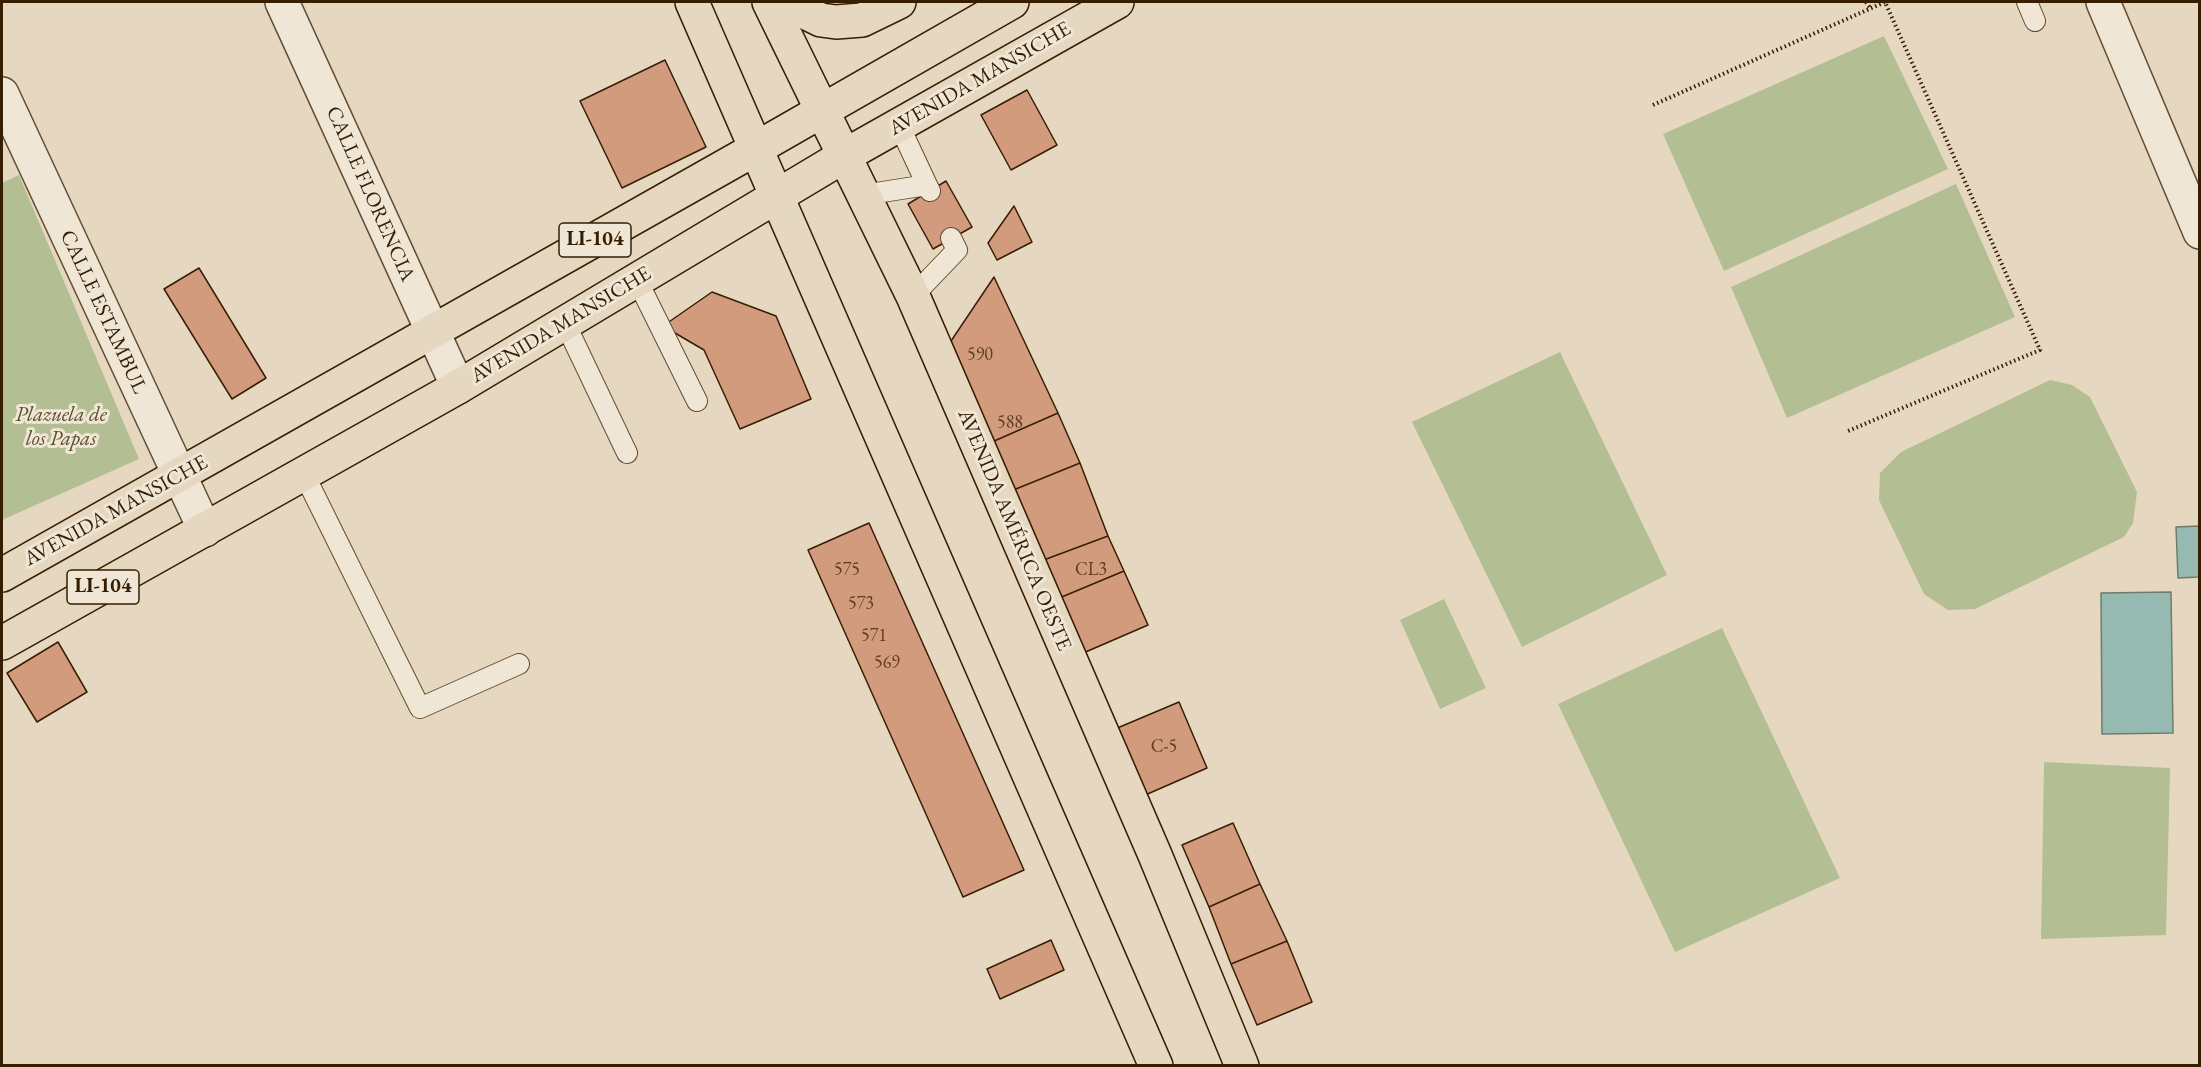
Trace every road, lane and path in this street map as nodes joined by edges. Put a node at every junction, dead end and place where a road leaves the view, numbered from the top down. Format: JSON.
{"nodes":[{"id":1,"x":282,"y":2,"type":"edge"},
{"id":2,"x":692,"y":2,"type":"edge"},
{"id":3,"x":769,"y":2,"type":"edge"},
{"id":4,"x":784,"y":2,"type":"edge"},
{"id":5,"x":899,"y":2,"type":"edge"},
{"id":6,"x":1012,"y":2,"type":"edge"},
{"id":7,"x":1114,"y":2,"type":"edge"},
{"id":8,"x":1866,"y":2,"type":"edge"},
{"id":9,"x":2027,"y":2,"type":"edge"},
{"id":10,"x":2103,"y":2,"type":"edge"},
{"id":11,"x":1871,"y":9,"type":"junction"},
{"id":12,"x":2035,"y":21,"type":"dead end"},
{"id":13,"x":2,"y":94,"type":"edge"},
{"id":14,"x":1653,"y":105,"type":"dead end"},
{"id":15,"x":822,"y":110,"type":"junction"},
{"id":16,"x":899,"y":125,"type":"junction"},
{"id":17,"x":757,"y":148,"type":"junction"},
{"id":18,"x":844,"y":156,"type":"junction"},
{"id":19,"x":863,"y":195,"type":"junction"},
{"id":20,"x":778,"y":196,"type":"junction"},
{"id":21,"x":2199,"y":232,"type":"edge"},
{"id":22,"x":951,"y":238,"type":"dead end"},
{"id":23,"x":637,"y":280,"type":"junction"},
{"id":24,"x":912,"y":296,"type":"junction"},
{"id":25,"x":565,"y":323,"type":"junction"},
{"id":26,"x":432,"y":332,"type":"junction"},
{"id":27,"x":458,"y":387,"type":"junction"},
{"id":28,"x":697,"y":401,"type":"dead end"},
{"id":29,"x":1848,"y":431,"type":"dead end"},
{"id":30,"x":627,"y":453,"type":"dead end"},
{"id":31,"x":304,"y":474,"type":"junction"},
{"id":32,"x":179,"y":475,"type":"junction"},
{"id":33,"x":205,"y":530,"type":"junction"},
{"id":34,"x":2,"y":575,"type":"edge"},
{"id":35,"x":2,"y":643,"type":"edge"},
{"id":36,"x":519,"y":663,"type":"dead end"},
{"id":37,"x":1156,"y":1065,"type":"edge"},
{"id":38,"x":1242,"y":1065,"type":"edge"}],
"edges":[{"from":1,"to":26,"type":"street","name":"CALLE FLORENCIA"},
{"from":2,"to":17,"type":"main road"},
{"from":3,"to":15,"type":"main road","name":"AVENIDA AMÉRICA OESTE"},
{"from":4,"to":5,"type":"main road"},
{"from":6,"to":15,"type":"main road","name":"AVENIDA MANSICHE","number":"LI-104"},
{"from":7,"to":16,"type":"main road","name":"AVENIDA MANSICHE","number":"LI-104"},
{"from":8,"to":11,"type":"path"},
{"from":9,"to":12,"type":"lane"},
{"from":10,"to":21,"type":"street"},
{"from":11,"to":14,"type":"path"},
{"from":11,"to":29,"type":"path"},
{"from":13,"to":32,"type":"street","name":"CALLE ESTAMBUL"},
{"from":15,"to":17,"type":"main road","name":"AVENIDA MANSICHE","number":"LI-104"},
{"from":15,"to":18,"type":"main road","name":"AVENIDA AMÉRICA OESTE"},
{"from":16,"to":18,"type":"main road","name":"AVENIDA MANSICHE","number":"LI-104"},
{"from":16,"to":19,"type":"lane"},
{"from":17,"to":20,"type":"main road"},
{"from":17,"to":26,"type":"main road","name":"AVENIDA MANSICHE","number":"LI-104"},
{"from":18,"to":19,"type":"main road","name":"AVENIDA AMÉRICA OESTE"},
{"from":18,"to":20,"type":"main road","name":"AVENIDA MANSICHE","number":"LI-104"},
{"from":19,"to":24,"type":"main road","name":"AVENIDA AMÉRICA OESTE"},
{"from":20,"to":23,"type":"main road","name":"AVENIDA MANSICHE","number":"LI-104"},
{"from":20,"to":37,"type":"main road"},
{"from":22,"to":24,"type":"lane"},
{"from":23,"to":25,"type":"main road","name":"AVENIDA MANSICHE","number":"LI-104"},
{"from":23,"to":28,"type":"lane"},
{"from":24,"to":38,"type":"main road","name":"AVENIDA AMÉRICA OESTE"},
{"from":25,"to":27,"type":"main road","name":"AVENIDA MANSICHE","number":"LI-104"},
{"from":25,"to":30,"type":"lane"},
{"from":26,"to":27,"type":"street","name":"CALLE FLORENCIA"},
{"from":26,"to":32,"type":"main road","name":"AVENIDA MANSICHE","number":"LI-104"},
{"from":27,"to":31,"type":"main road","name":"AVENIDA MANSICHE","number":"LI-104"},
{"from":31,"to":33,"type":"main road","name":"AVENIDA MANSICHE","number":"LI-104"},
{"from":31,"to":36,"type":"lane"},
{"from":32,"to":33,"type":"street","name":"CALLE ESTAMBUL"},
{"from":32,"to":34,"type":"main road","name":"AVENIDA MANSICHE","number":"LI-104"},
{"from":33,"to":35,"type":"main road","name":"AVENIDA MANSICHE","number":"LI-104"}]}
